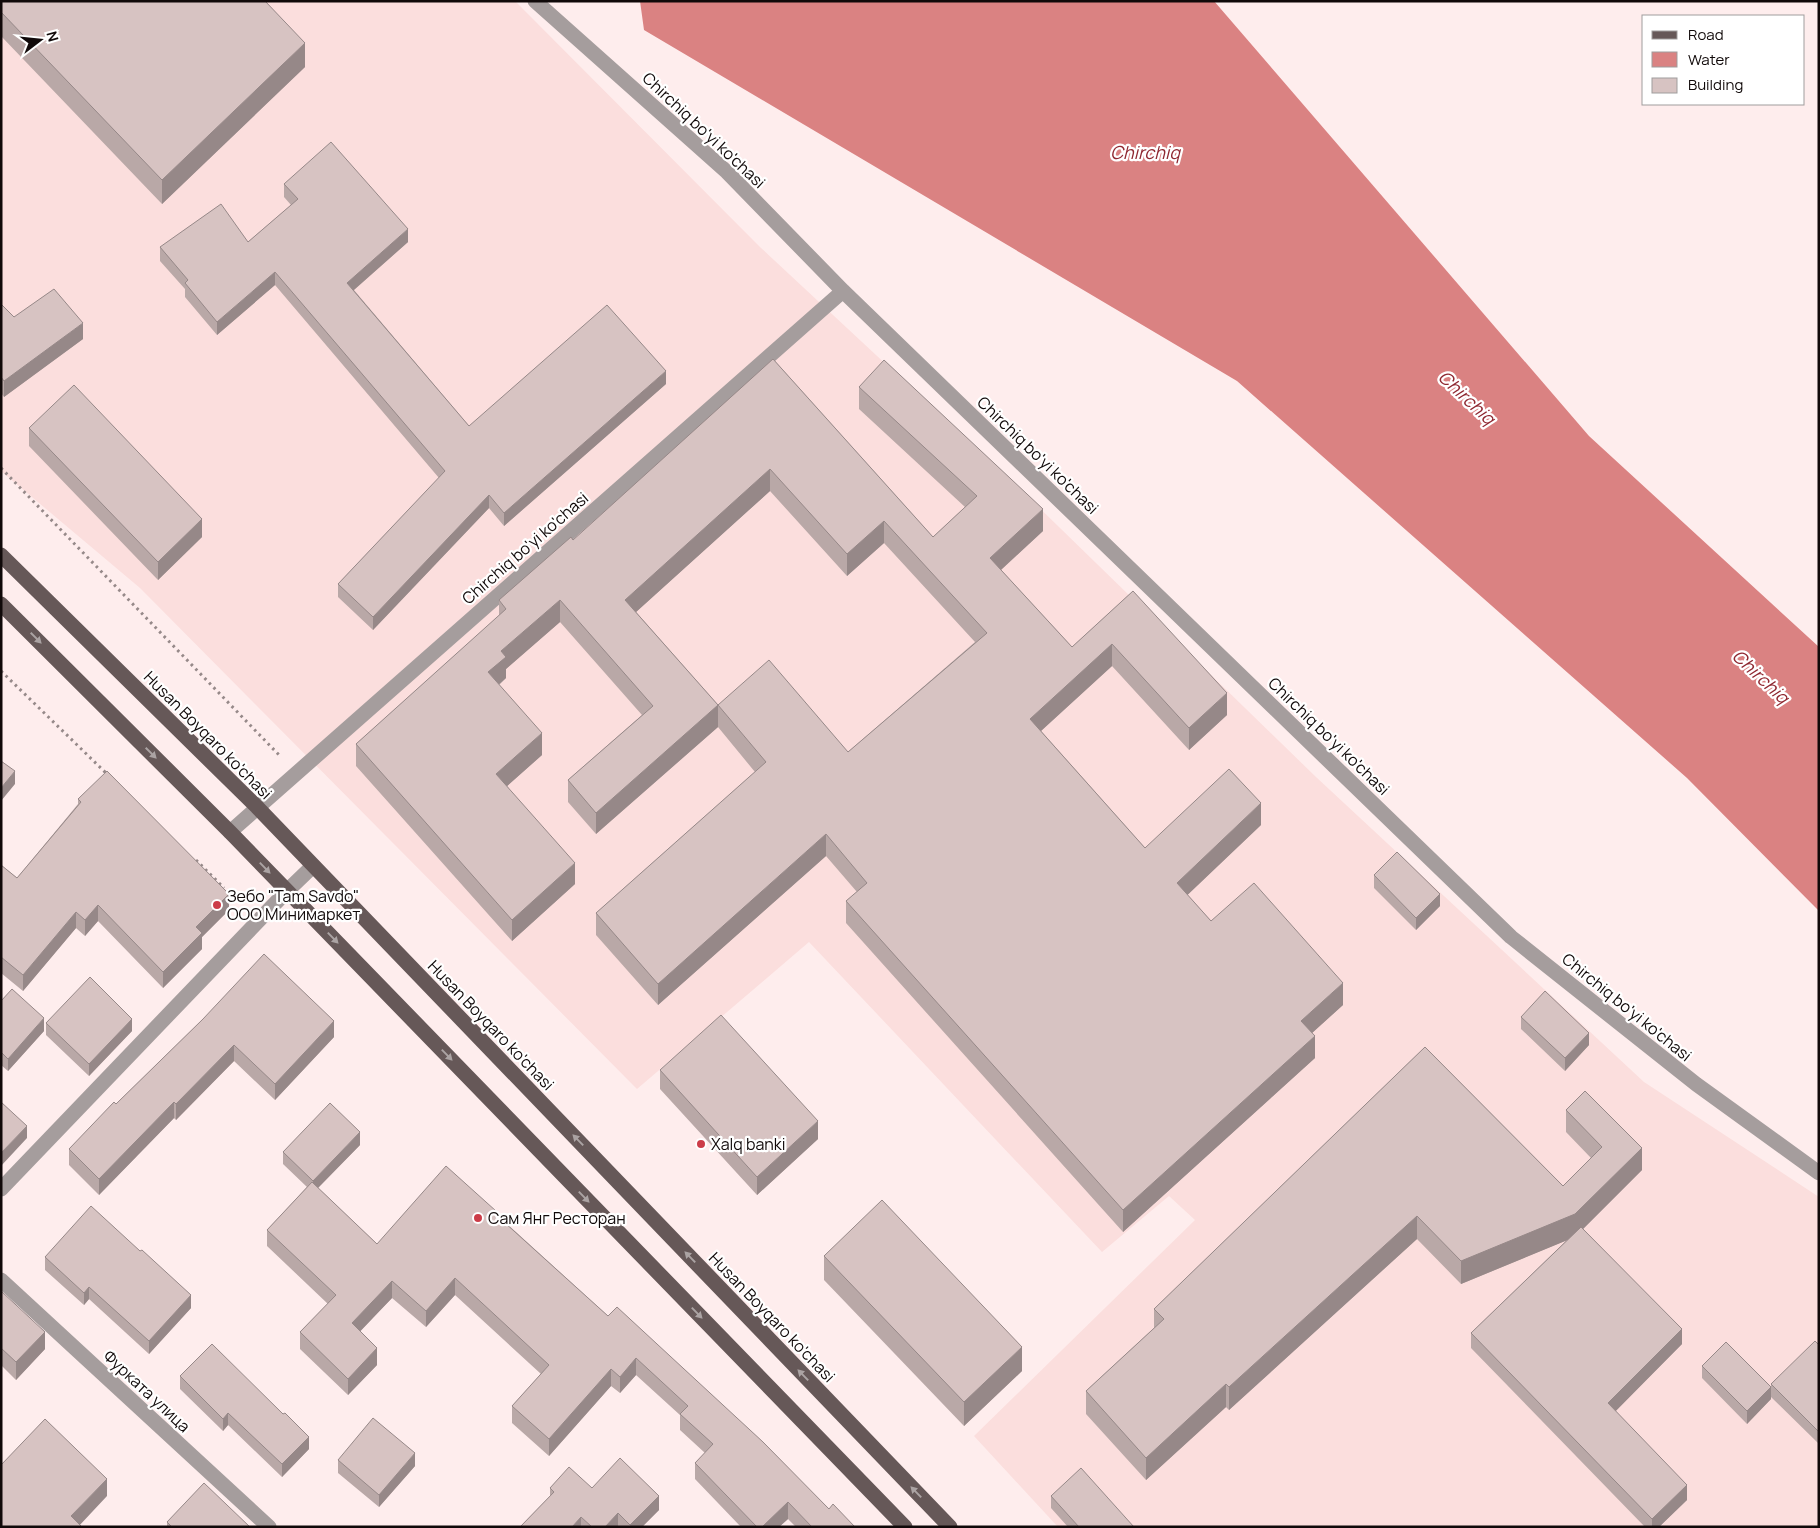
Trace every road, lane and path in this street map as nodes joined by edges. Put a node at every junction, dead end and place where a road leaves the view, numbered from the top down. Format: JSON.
{"nodes":[{"id":1,"x":535,"y":1,"type":"edge"},
{"id":2,"x":843,"y":291,"type":"junction"},
{"id":3,"x":1,"y":468,"type":"edge"},
{"id":4,"x":1,"y":555,"type":"edge"},
{"id":5,"x":1,"y":604,"type":"edge"},
{"id":6,"x":1,"y":670,"type":"edge"},
{"id":7,"x":296,"y":773,"type":"junction"},
{"id":8,"x":113,"y":779,"type":"edge"},
{"id":9,"x":257,"y":807,"type":"junction"},
{"id":10,"x":230,"y":832,"type":"junction"},
{"id":11,"x":189,"y":854,"type":"edge"},
{"id":12,"x":313,"y":866,"type":"junction"},
{"id":13,"x":224,"y":888,"type":"edge"},
{"id":14,"x":287,"y":891,"type":"junction"},
{"id":15,"x":1819,"y":1173,"type":"edge"},
{"id":16,"x":1,"y":1189,"type":"edge"},
{"id":17,"x":1,"y":1280,"type":"edge"},
{"id":18,"x":269,"y":1527,"type":"edge"},
{"id":19,"x":905,"y":1527,"type":"edge"},
{"id":20,"x":950,"y":1527,"type":"edge"}],
"edges":[{"from":1,"to":2,"type":"street","name":"Chirchiq bo'yi ko'chasi"},
{"from":2,"to":7,"type":"street","name":"Chirchiq bo'yi ko'chasi"},
{"from":2,"to":15,"type":"street","name":"Chirchiq bo'yi ko'chasi"},
{"from":3,"to":7,"type":"path"},
{"from":4,"to":9,"type":"main road","name":"Husan Boyqaro ko'chasi"},
{"from":5,"to":10,"type":"main road","one_way":true},
{"from":6,"to":8,"type":"path"},
{"from":7,"to":9,"type":"street","name":"Chirchiq bo'yi ko'chasi"},
{"from":9,"to":10,"type":"street","name":"Chirchiq bo'yi ko'chasi"},
{"from":9,"to":12,"type":"main road","name":"Husan Boyqaro ko'chasi"},
{"from":10,"to":14,"type":"main road","one_way":true},
{"from":11,"to":13,"type":"path"},
{"from":12,"to":14,"type":"street"},
{"from":20,"to":12,"type":"main road","name":"Husan Boyqaro ko'chasi","one_way":true},
{"from":14,"to":16,"type":"street"},
{"from":14,"to":19,"type":"main road","one_way":true},
{"from":17,"to":18,"type":"street","name":"Фурката улица"}]}
